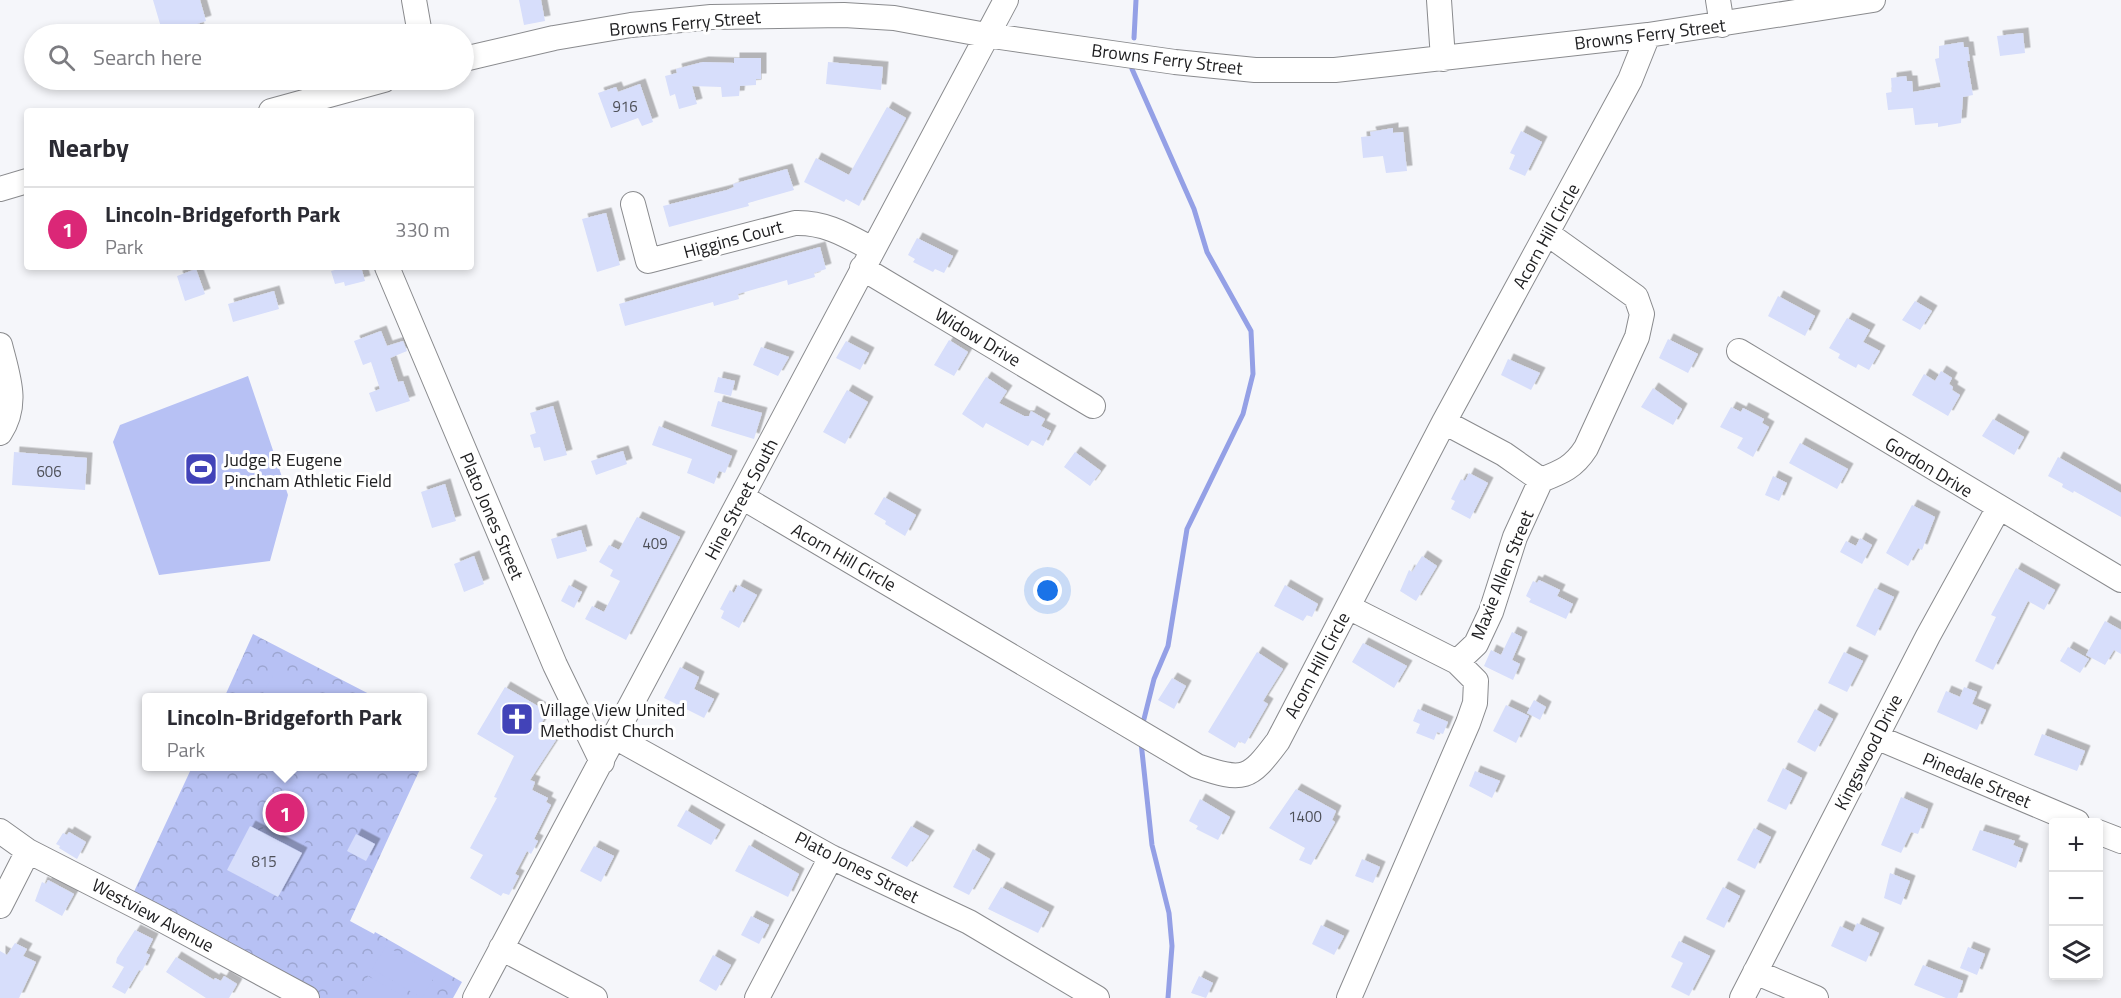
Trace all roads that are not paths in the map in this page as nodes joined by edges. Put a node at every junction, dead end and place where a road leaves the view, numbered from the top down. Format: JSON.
{"nodes":[{"id":1,"x":414,"y":0,"type":"edge"},
{"id":2,"x":1006,"y":0,"type":"edge"},
{"id":3,"x":1438,"y":0,"type":"edge"},
{"id":4,"x":1718,"y":0,"type":"edge"},
{"id":5,"x":1873,"y":0,"type":"edge"},
{"id":6,"x":844,"y":7,"type":"edge"},
{"id":7,"x":418,"y":24,"type":"edge"},
{"id":8,"x":1722,"y":25,"type":"junction"},
{"id":9,"x":987,"y":35,"type":"junction"},
{"id":10,"x":1648,"y":35,"type":"junction"},
{"id":11,"x":474,"y":57,"type":"edge"},
{"id":12,"x":1443,"y":58,"type":"junction"},
{"id":13,"x":358,"y":90,"type":"edge"},
{"id":14,"x":318,"y":105,"type":"edge"},
{"id":15,"x":294,"y":108,"type":"edge"},
{"id":16,"x":24,"y":182,"type":"edge"},
{"id":17,"x":0,"y":189,"type":"edge"},
{"id":18,"x":633,"y":204,"type":"dead end"},
{"id":19,"x":1548,"y":234,"type":"junction"},
{"id":20,"x":867,"y":259,"type":"junction"},
{"id":21,"x":388,"y":270,"type":"edge"},
{"id":22,"x":0,"y":345,"type":"edge"},
{"id":23,"x":1739,"y":351,"type":"dead end"},
{"id":24,"x":1093,"y":406,"type":"dead end"},
{"id":25,"x":1444,"y":422,"type":"junction"},
{"id":26,"x":0,"y":433,"type":"edge"},
{"id":27,"x":1541,"y":480,"type":"junction"},
{"id":28,"x":742,"y":497,"type":"junction"},
{"id":29,"x":1998,"y":509,"type":"junction"},
{"id":30,"x":2121,"y":580,"type":"edge"},
{"id":31,"x":1348,"y":606,"type":"junction"},
{"id":32,"x":1457,"y":662,"type":"junction"},
{"id":33,"x":615,"y":737,"type":"junction"},
{"id":34,"x":1876,"y":737,"type":"junction"},
{"id":35,"x":602,"y":762,"type":"junction"},
{"id":36,"x":2068,"y":818,"type":"edge"},
{"id":37,"x":0,"y":831,"type":"edge"},
{"id":38,"x":2103,"y":834,"type":"edge"},
{"id":39,"x":2121,"y":841,"type":"edge"},
{"id":40,"x":28,"y":851,"type":"junction"},
{"id":41,"x":831,"y":857,"type":"junction"},
{"id":42,"x":0,"y":906,"type":"edge"},
{"id":43,"x":501,"y":948,"type":"junction"},
{"id":44,"x":1755,"y":972,"type":"junction"},
{"id":45,"x":307,"y":998,"type":"edge"},
{"id":46,"x":475,"y":998,"type":"edge"},
{"id":47,"x":595,"y":998,"type":"edge"},
{"id":48,"x":758,"y":998,"type":"edge"},
{"id":49,"x":1097,"y":998,"type":"edge"},
{"id":50,"x":1349,"y":998,"type":"edge"},
{"id":51,"x":1742,"y":998,"type":"edge"},
{"id":52,"x":1816,"y":998,"type":"edge"}],
"edges":[{"from":1,"to":7,"type":"street"},
{"from":2,"to":9,"type":"street","name":"Hine Street South"},
{"from":3,"to":12,"type":"street"},
{"from":4,"to":8,"type":"street"},
{"from":5,"to":8,"type":"street","name":"Browns Ferry Street"},
{"from":6,"to":9,"type":"street","name":"Browns Ferry Street"},
{"from":6,"to":11,"type":"street","name":"Browns Ferry Street"},
{"from":8,"to":10,"type":"street","name":"Browns Ferry Street"},
{"from":9,"to":12,"type":"street","name":"Browns Ferry Street"},
{"from":9,"to":20,"type":"street","name":"Hine Street South"},
{"from":10,"to":12,"type":"street","name":"Browns Ferry Street"},
{"from":10,"to":19,"type":"street","name":"Acorn Hill Circle"},
{"from":13,"to":14,"type":"street"},
{"from":14,"to":15,"type":"street"},
{"from":16,"to":17,"type":"street"},
{"from":18,"to":20,"type":"street","name":"Higgins Court"},
{"from":19,"to":25,"type":"street","name":"Acorn Hill Circle"},
{"from":19,"to":27,"type":"street"},
{"from":20,"to":24,"type":"street","name":"Widow Drive"},
{"from":20,"to":28,"type":"street","name":"Hine Street South"},
{"from":21,"to":35,"type":"street","name":"Plato Jones Street"},
{"from":22,"to":26,"type":"street"},
{"from":23,"to":29,"type":"street","name":"Gordon Drive"},
{"from":25,"to":27,"type":"street"},
{"from":25,"to":31,"type":"street","name":"Acorn Hill Circle"},
{"from":27,"to":32,"type":"street","name":"Maxie Allen Street"},
{"from":28,"to":31,"type":"street","name":"Acorn Hill Circle"},
{"from":28,"to":33,"type":"street","name":"Hine Street South"},
{"from":29,"to":30,"type":"street","name":"Gordon Drive"},
{"from":29,"to":34,"type":"street","name":"Kingswood Drive"},
{"from":31,"to":32,"type":"street"},
{"from":32,"to":50,"type":"street"},
{"from":33,"to":35,"type":"street","name":"Hine Street South"},
{"from":33,"to":41,"type":"street","name":"Plato Jones Street"},
{"from":34,"to":36,"type":"street","name":"Pinedale Street"},
{"from":34,"to":44,"type":"street","name":"Kingswood Drive"},
{"from":35,"to":43,"type":"street","name":"Hine Street South"},
{"from":37,"to":40,"type":"street","name":"Westview Avenue"},
{"from":38,"to":39,"type":"street"},
{"from":40,"to":42,"type":"street"},
{"from":40,"to":45,"type":"street","name":"Westview Avenue"},
{"from":41,"to":48,"type":"street"},
{"from":41,"to":49,"type":"street","name":"Plato Jones Street"},
{"from":43,"to":46,"type":"street","name":"Hine Street South"},
{"from":43,"to":47,"type":"street"},
{"from":44,"to":51,"type":"street","name":"Kingswood Drive"},
{"from":44,"to":52,"type":"street"}]}
